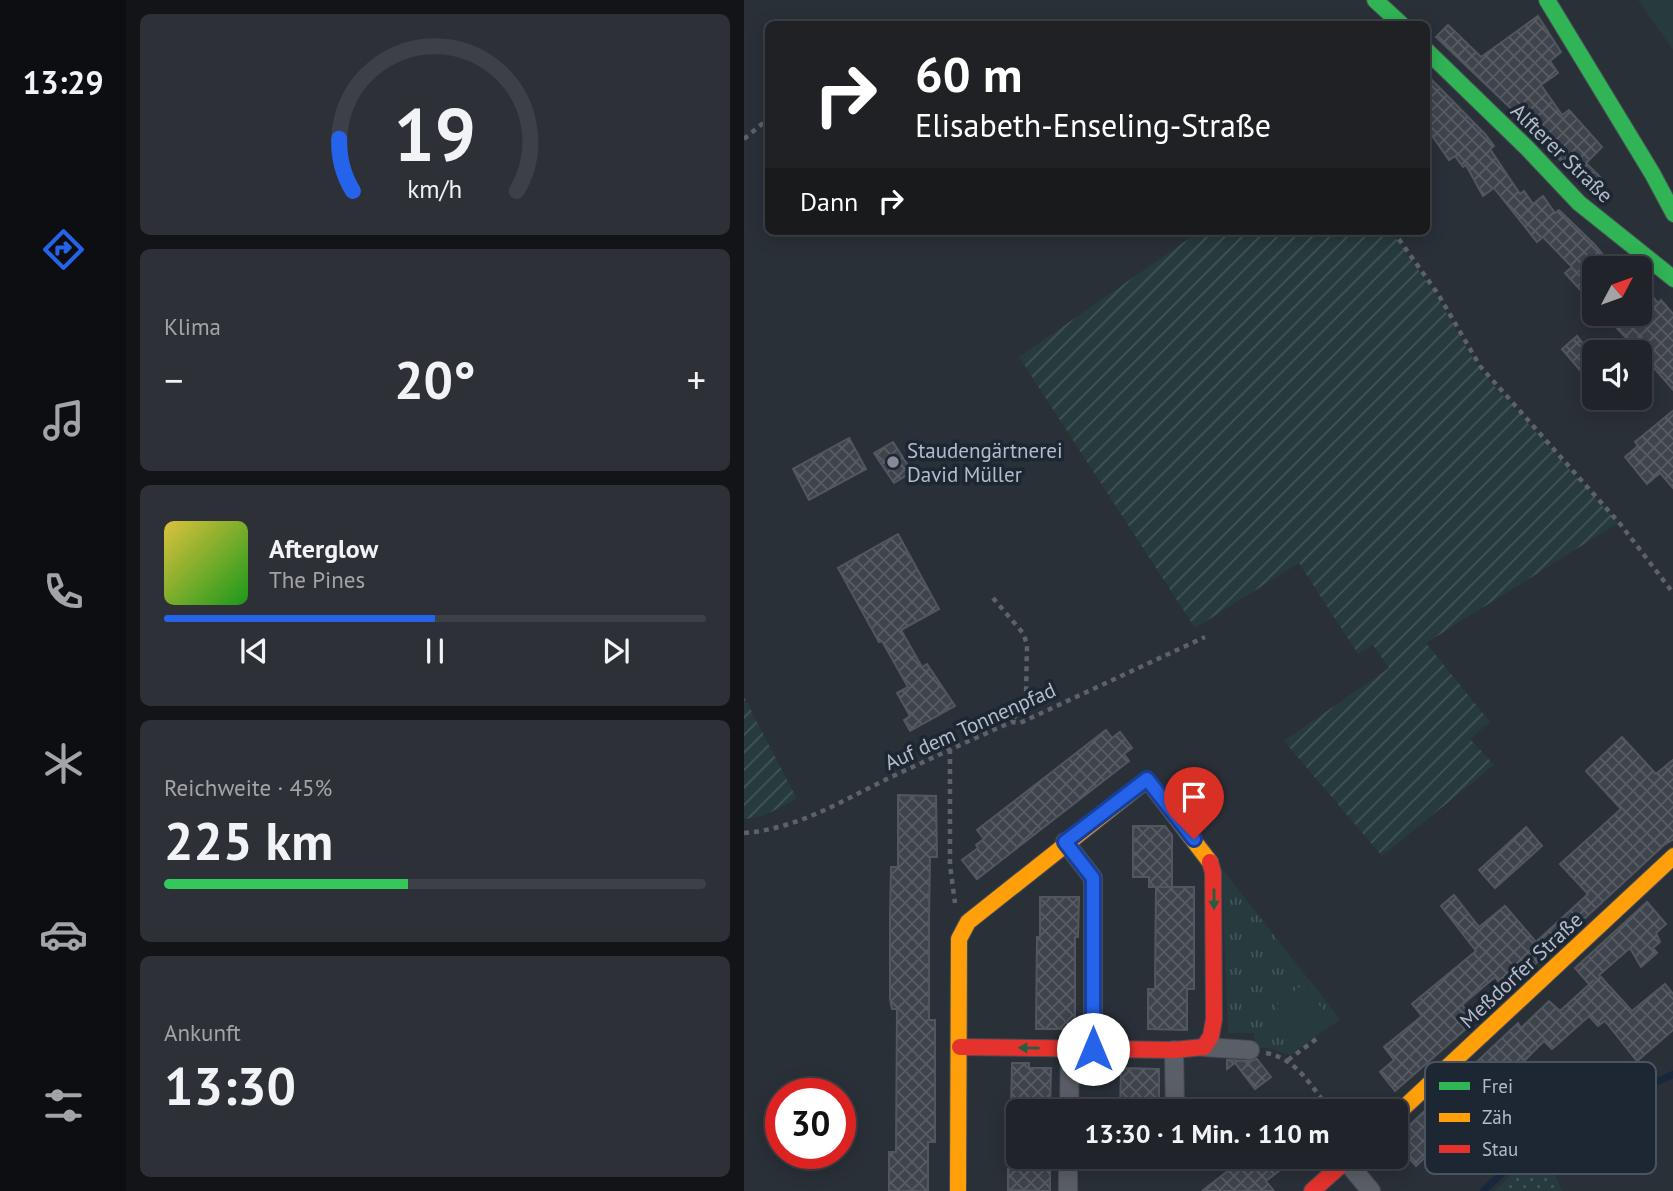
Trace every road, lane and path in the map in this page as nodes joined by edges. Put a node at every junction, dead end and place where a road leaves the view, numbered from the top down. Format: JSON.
{"nodes":[{"id":1,"x":1375,"y":0,"type":"edge"},
{"id":2,"x":1547,"y":0,"type":"edge"},
{"id":3,"x":1398,"y":21,"type":"edge"},
{"id":4,"x":1430,"y":54,"type":"edge"},
{"id":5,"x":765,"y":122,"type":"edge"},
{"id":6,"x":744,"y":139,"type":"edge"},
{"id":7,"x":1673,"y":214,"type":"edge"},
{"id":8,"x":1396,"y":235,"type":"edge"},
{"id":9,"x":1673,"y":279,"type":"edge"},
{"id":10,"x":1673,"y":594,"type":"edge"},
{"id":11,"x":993,"y":598,"type":"dead end"},
{"id":12,"x":1205,"y":637,"type":"dead end"},
{"id":13,"x":1012,"y":722,"type":"junction"},
{"id":14,"x":949,"y":749,"type":"junction"},
{"id":15,"x":744,"y":833,"type":"edge"},
{"id":16,"x":1065,"y":842,"type":"junction"},
{"id":17,"x":1673,"y":856,"type":"edge"},
{"id":18,"x":959,"y":939,"type":"junction"},
{"id":19,"x":1319,"y":1037,"type":"dead end"},
{"id":20,"x":960,"y":1047,"type":"junction"},
{"id":21,"x":1204,"y":1047,"type":"junction"},
{"id":22,"x":1070,"y":1049,"type":"junction"},
{"id":23,"x":1093,"y":1049,"type":"junction"},
{"id":24,"x":1174,"y":1050,"type":"junction"},
{"id":25,"x":1250,"y":1050,"type":"joint"},
{"id":26,"x":1288,"y":1060,"type":"junction"},
{"id":27,"x":1453,"y":1062,"type":"edge"},
{"id":28,"x":1425,"y":1088,"type":"edge"},
{"id":29,"x":1068,"y":1099,"type":"edge"},
{"id":30,"x":1175,"y":1099,"type":"edge"},
{"id":31,"x":1321,"y":1099,"type":"edge"},
{"id":32,"x":1408,"y":1104,"type":"edge"},
{"id":33,"x":1068,"y":1169,"type":"edge"},
{"id":34,"x":1337,"y":1169,"type":"edge"},
{"id":35,"x":1355,"y":1169,"type":"edge"},
{"id":36,"x":958,"y":1191,"type":"edge"},
{"id":37,"x":1068,"y":1191,"type":"edge"},
{"id":38,"x":1312,"y":1191,"type":"edge"},
{"id":39,"x":1370,"y":1191,"type":"edge"}],
"edges":[{"from":1,"to":3,"type":"street"},
{"from":2,"to":7,"type":"street"},
{"from":4,"to":9,"type":"street","name":"Alfterer Straße"},
{"from":5,"to":6,"type":"path"},
{"from":8,"to":10,"type":"path"},
{"from":11,"to":13,"type":"path"},
{"from":12,"to":13,"type":"path","name":"Auf dem Tonnenpfad"},
{"from":13,"to":14,"type":"path","name":"Auf dem Tonnenpfad"},
{"from":14,"to":15,"type":"path","name":"Auf dem Tonnenpfad"},
{"from":14,"to":18,"type":"path"},
{"from":16,"to":18,"type":"street"},
{"from":16,"to":21,"type":"street","one_way":true},
{"from":16,"to":23,"type":"street"},
{"from":17,"to":27,"type":"street","name":"Meßdorfer Straße"},
{"from":18,"to":20,"type":"street"},
{"from":19,"to":26,"type":"path"},
{"from":22,"to":20,"type":"street","one_way":true},
{"from":20,"to":36,"type":"street"},
{"from":21,"to":24,"type":"street"},
{"from":21,"to":25,"type":"street"},
{"from":22,"to":23,"type":"street"},
{"from":22,"to":29,"type":"street"},
{"from":23,"to":24,"type":"street"},
{"from":24,"to":30,"type":"street"},
{"from":25,"to":26,"type":"path"},
{"from":26,"to":31,"type":"path"},
{"from":28,"to":32,"type":"street","name":"Meßdorfer Straße"},
{"from":33,"to":37,"type":"street"},
{"from":34,"to":38,"type":"street"},
{"from":35,"to":39,"type":"street"}]}
